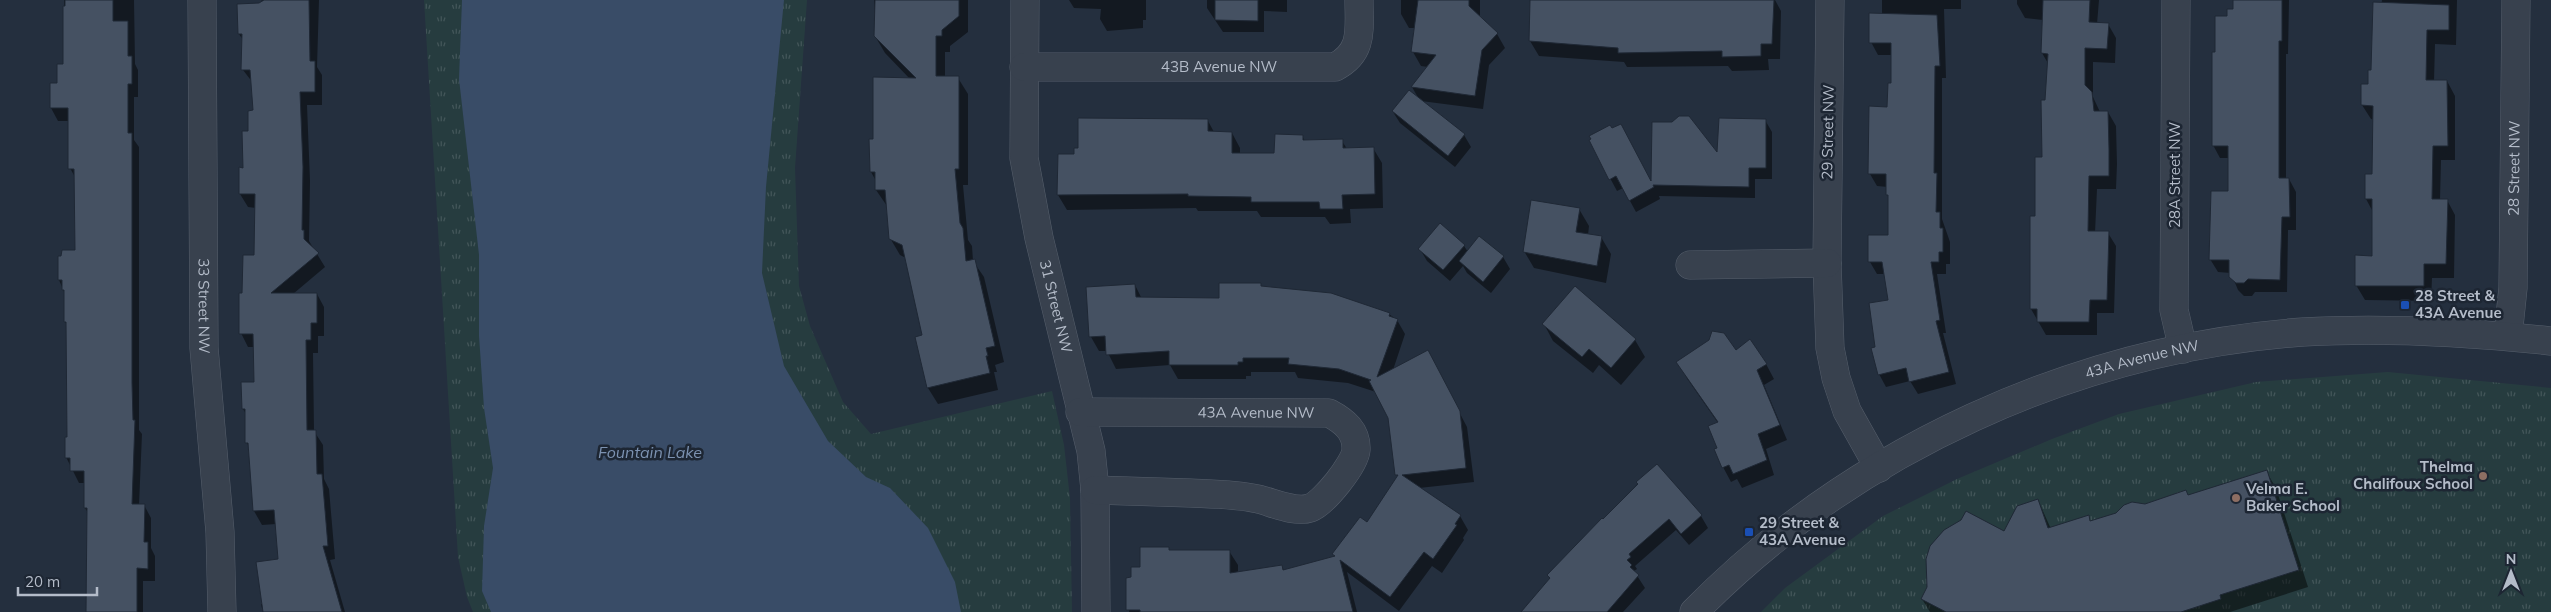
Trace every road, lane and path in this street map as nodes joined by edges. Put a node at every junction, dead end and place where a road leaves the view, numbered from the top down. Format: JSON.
{"nodes":[{"id":1,"x":202,"y":0,"type":"edge"},
{"id":2,"x":1025,"y":0,"type":"edge"},
{"id":3,"x":1359,"y":0,"type":"edge"},
{"id":4,"x":1830,"y":0,"type":"edge"},
{"id":5,"x":2176,"y":0,"type":"edge"},
{"id":6,"x":2516,"y":0,"type":"edge"},
{"id":7,"x":1024,"y":67,"type":"junction"},
{"id":8,"x":1827,"y":263,"type":"junction"},
{"id":9,"x":1690,"y":265,"type":"dead end"},
{"id":10,"x":2508,"y":336,"type":"junction"},
{"id":11,"x":2551,"y":341,"type":"edge"},
{"id":12,"x":2183,"y":349,"type":"junction"},
{"id":13,"x":1080,"y":412,"type":"junction"},
{"id":14,"x":1879,"y":468,"type":"junction"},
{"id":15,"x":1095,"y":490,"type":"junction"},
{"id":16,"x":222,"y":612,"type":"edge"},
{"id":17,"x":1096,"y":612,"type":"edge"},
{"id":18,"x":1694,"y":612,"type":"edge"}],
"edges":[{"from":1,"to":16,"type":"street","name":"33 Street NW"},
{"from":2,"to":7,"type":"street","name":"31 Street NW"},
{"from":3,"to":7,"type":"street","name":"43B Avenue NW"},
{"from":4,"to":8,"type":"street","name":"29 Street NW"},
{"from":5,"to":12,"type":"street","name":"28A Street NW"},
{"from":6,"to":10,"type":"street","name":"28 Street NW"},
{"from":7,"to":13,"type":"street","name":"31 Street NW"},
{"from":8,"to":9,"type":"street"},
{"from":8,"to":14,"type":"street","name":"29 Street NW"},
{"from":10,"to":11,"type":"street","name":"43A Avenue NW"},
{"from":10,"to":12,"type":"street","name":"43A Avenue NW"},
{"from":12,"to":14,"type":"street","name":"43A Avenue NW"},
{"from":13,"to":15,"type":"street","name":"31 Street NW"},
{"from":13,"to":15,"type":"street","name":"43A Avenue NW"},
{"from":14,"to":18,"type":"street","name":"43A Avenue NW"},
{"from":15,"to":17,"type":"street","name":"31 Street NW"}]}
